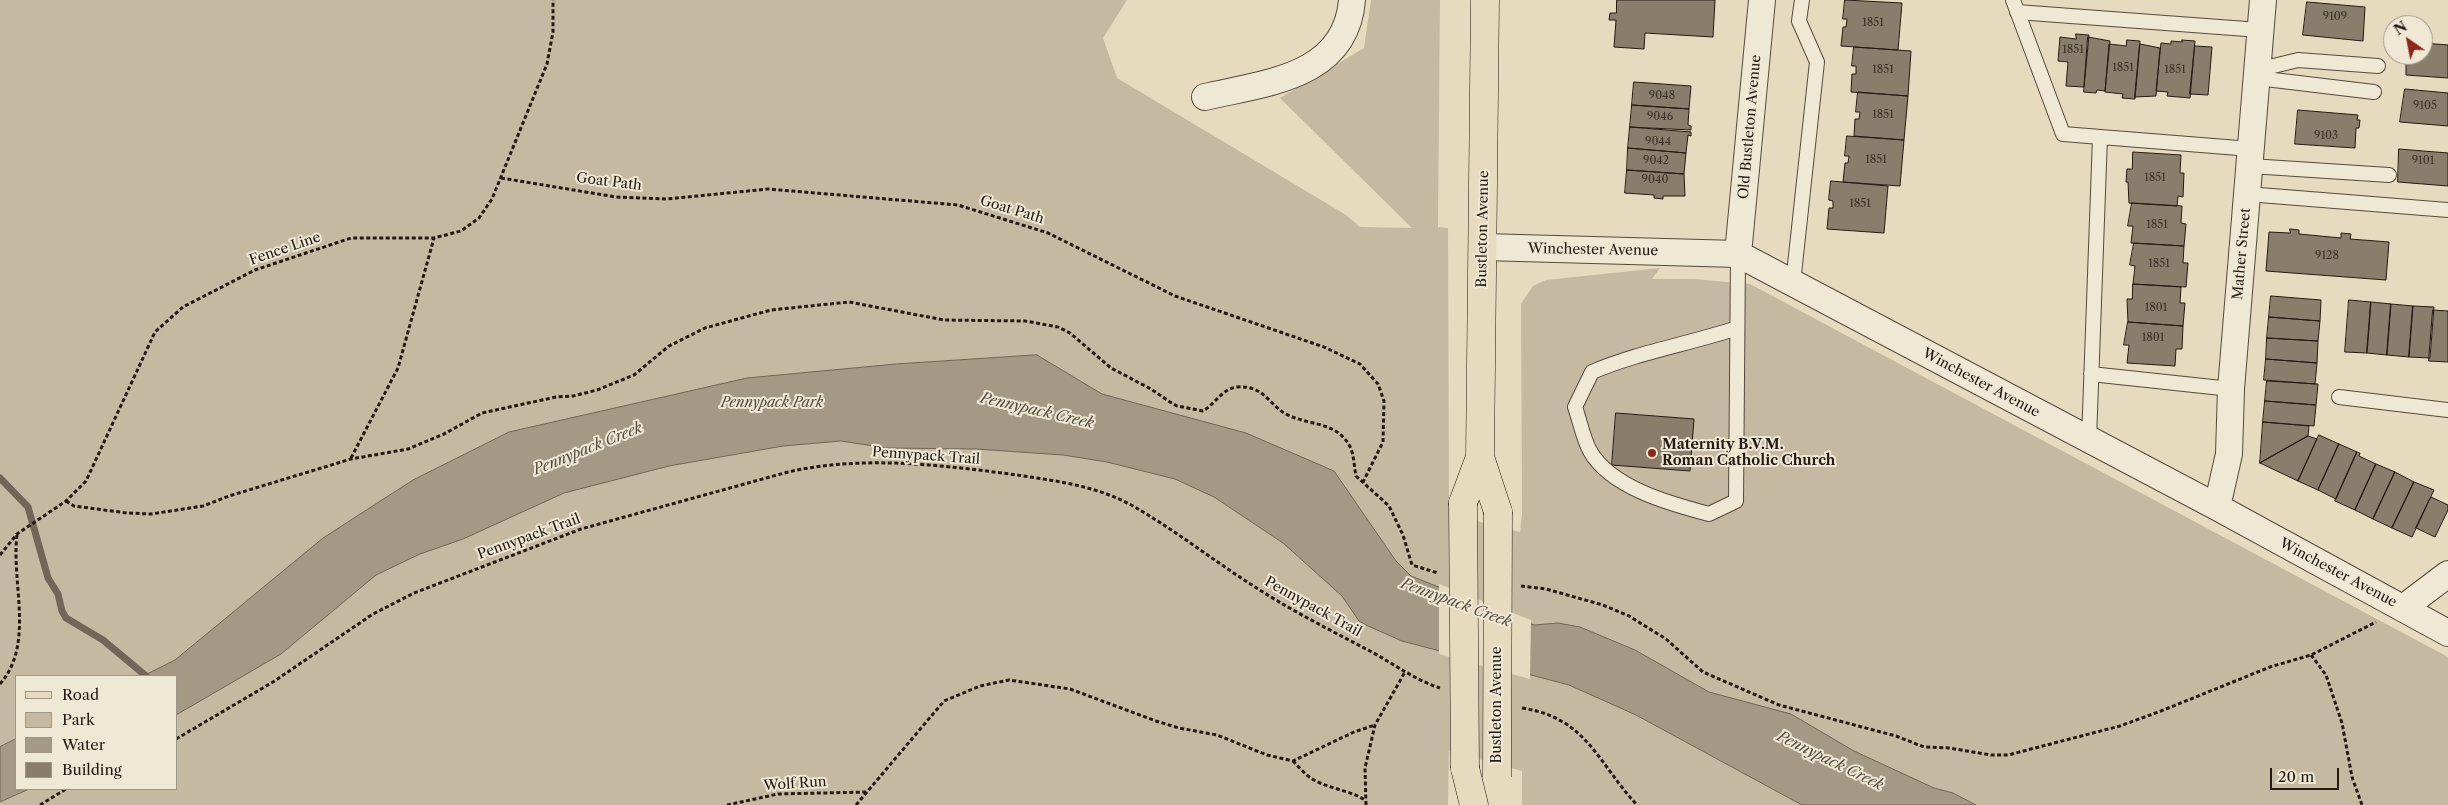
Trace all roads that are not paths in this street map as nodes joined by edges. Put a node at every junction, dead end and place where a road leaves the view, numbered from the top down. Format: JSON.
{"nodes":[{"id":1,"x":1352,"y":0,"type":"edge"},
{"id":2,"x":1485,"y":0,"type":"edge"},
{"id":3,"x":1762,"y":0,"type":"edge"},
{"id":4,"x":1802,"y":0,"type":"edge"},
{"id":5,"x":2262,"y":0,"type":"edge"},
{"id":6,"x":2015,"y":6,"type":"edge"},
{"id":7,"x":2260,"y":30,"type":"junction"},
{"id":8,"x":2378,"y":66,"type":"dead end"},
{"id":9,"x":2257,"y":74,"type":"junction"},
{"id":10,"x":2374,"y":92,"type":"dead end"},
{"id":11,"x":1205,"y":98,"type":"dead end"},
{"id":12,"x":2100,"y":137,"type":"junction"},
{"id":13,"x":2250,"y":157,"type":"junction"},
{"id":14,"x":2389,"y":175,"type":"dead end"},
{"id":15,"x":2248,"y":194,"type":"junction"},
{"id":16,"x":2448,"y":210,"type":"edge"},
{"id":17,"x":1484,"y":248,"type":"junction"},
{"id":18,"x":1738,"y":254,"type":"junction"},
{"id":19,"x":1793,"y":283,"type":"junction"},
{"id":20,"x":1737,"y":328,"type":"junction"},
{"id":21,"x":2091,"y":374,"type":"junction"},
{"id":22,"x":2231,"y":389,"type":"junction"},
{"id":23,"x":2340,"y":398,"type":"dead end"},
{"id":24,"x":2448,"y":410,"type":"edge"},
{"id":25,"x":2088,"y":440,"type":"junction"},
{"id":26,"x":1480,"y":457,"type":"junction"},
{"id":27,"x":2217,"y":508,"type":"junction"},
{"id":28,"x":2448,"y":574,"type":"edge"},
{"id":29,"x":2403,"y":608,"type":"junction"},
{"id":30,"x":2448,"y":633,"type":"edge"},
{"id":31,"x":1474,"y":805,"type":"edge"},
{"id":32,"x":1488,"y":805,"type":"edge"}],
"edges":[{"from":1,"to":11,"type":"street"},
{"from":2,"to":17,"type":"main road","name":"Bustleton Avenue"},
{"from":3,"to":18,"type":"street","name":"Old Bustleton Avenue"},
{"from":4,"to":19,"type":"lane"},
{"from":5,"to":7,"type":"street","name":"Mather Street"},
{"from":6,"to":7,"type":"lane"},
{"from":6,"to":12,"type":"lane"},
{"from":7,"to":9,"type":"street","name":"Mather Street"},
{"from":8,"to":9,"type":"lane"},
{"from":9,"to":10,"type":"lane"},
{"from":9,"to":13,"type":"street","name":"Mather Street"},
{"from":12,"to":13,"type":"lane"},
{"from":12,"to":21,"type":"lane"},
{"from":13,"to":14,"type":"lane"},
{"from":13,"to":15,"type":"street","name":"Mather Street"},
{"from":15,"to":16,"type":"lane"},
{"from":15,"to":22,"type":"street","name":"Mather Street"},
{"from":17,"to":18,"type":"street","name":"Winchester Avenue"},
{"from":17,"to":26,"type":"main road","name":"Bustleton Avenue"},
{"from":18,"to":19,"type":"street","name":"Winchester Avenue"},
{"from":18,"to":20,"type":"lane"},
{"from":19,"to":25,"type":"street","name":"Winchester Avenue"},
{"from":20,"to":20,"type":"lane"},
{"from":21,"to":22,"type":"lane"},
{"from":21,"to":25,"type":"lane"},
{"from":22,"to":27,"type":"street","name":"Mather Street"},
{"from":23,"to":24,"type":"lane"},
{"from":25,"to":27,"type":"street","name":"Winchester Avenue"},
{"from":26,"to":31,"type":"main road","name":"Bustleton Avenue","bridge":true},
{"from":26,"to":32,"type":"main road","name":"Bustleton Avenue","bridge":true},
{"from":27,"to":29,"type":"street","name":"Winchester Avenue"},
{"from":28,"to":29,"type":"street"},
{"from":29,"to":30,"type":"street","name":"Winchester Avenue"}]}
